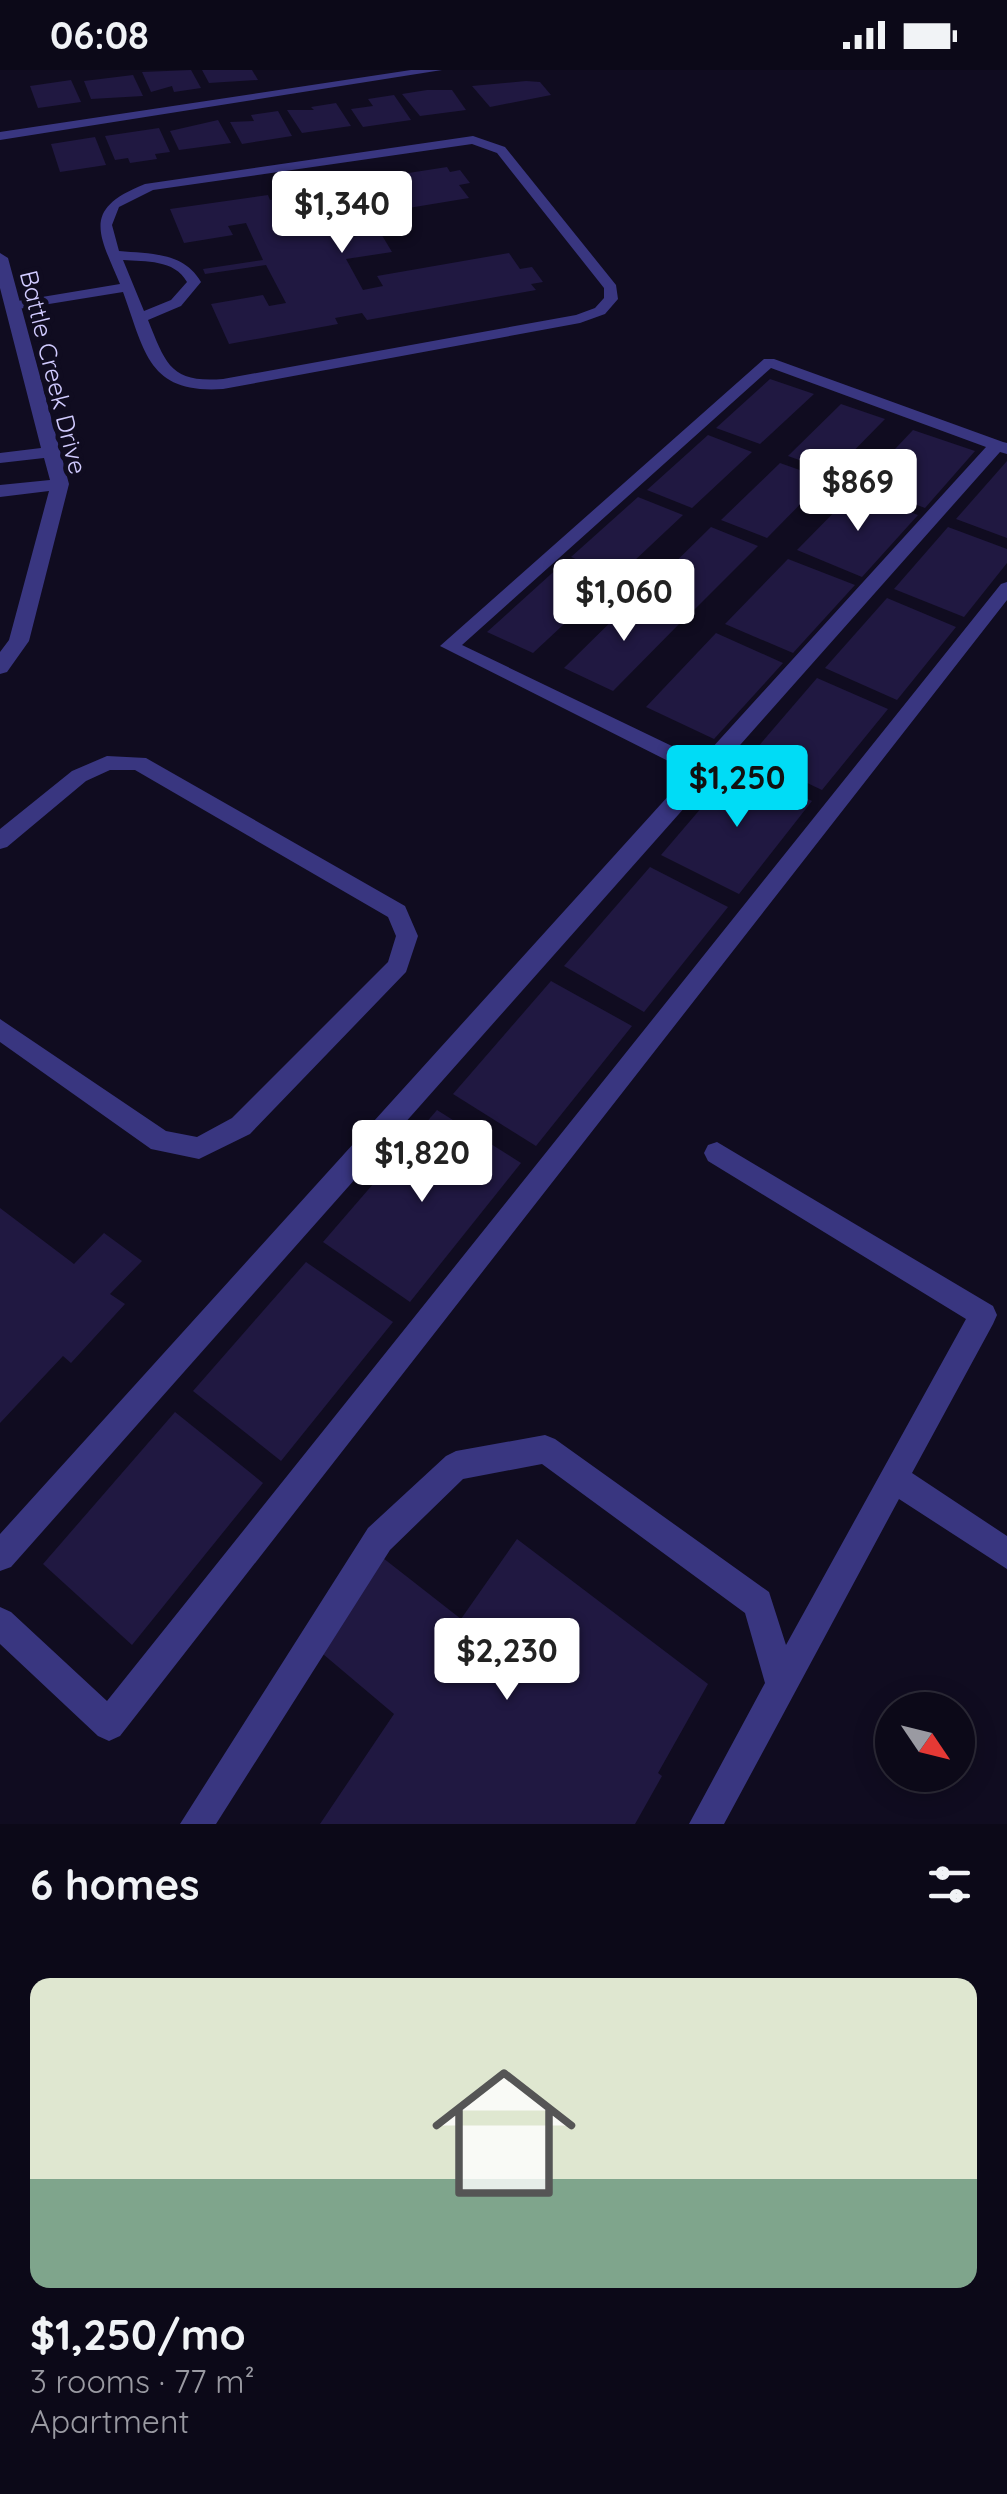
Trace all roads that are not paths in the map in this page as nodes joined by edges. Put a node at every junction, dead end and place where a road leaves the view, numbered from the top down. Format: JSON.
{"nodes":[{"id":1,"x":436,"y":70,"type":"edge"},
{"id":2,"x":0,"y":136,"type":"edge"},
{"id":3,"x":116,"y":255,"type":"junction"},
{"id":4,"x":0,"y":258,"type":"edge"},
{"id":5,"x":128,"y":287,"type":"junction"},
{"id":6,"x":12,"y":306,"type":"junction"},
{"id":7,"x":141,"y":318,"type":"junction"},
{"id":8,"x":1002,"y":447,"type":"edge"},
{"id":9,"x":50,"y":452,"type":"junction"},
{"id":10,"x":0,"y":458,"type":"edge"},
{"id":11,"x":60,"y":484,"type":"junction"},
{"id":12,"x":0,"y":490,"type":"edge"},
{"id":13,"x":1007,"y":588,"type":"edge"},
{"id":14,"x":0,"y":667,"type":"edge"},
{"id":15,"x":704,"y":770,"type":"junction"},
{"id":16,"x":0,"y":841,"type":"edge"},
{"id":17,"x":4,"y":1037,"type":"edge"},
{"id":18,"x":717,"y":1153,"type":"dead end"},
{"id":19,"x":895,"y":1479,"type":"junction"},
{"id":20,"x":1007,"y":1554,"type":"edge"},
{"id":21,"x":0,"y":1556,"type":"edge"},
{"id":22,"x":0,"y":1623,"type":"edge"},
{"id":23,"x":781,"y":1685,"type":"junction"},
{"id":24,"x":197,"y":1824,"type":"edge"},
{"id":25,"x":706,"y":1824,"type":"edge"}],
"edges":[{"from":1,"to":2,"type":"street"},
{"from":3,"to":5,"type":"lane"},
{"from":3,"to":7,"type":"lane"},
{"from":3,"to":7,"type":"lane"},
{"from":4,"to":6,"type":"street","name":"Battle Creek Drive"},
{"from":5,"to":6,"type":"lane"},
{"from":5,"to":7,"type":"lane"},
{"from":6,"to":9,"type":"street","name":"Battle Creek Drive"},
{"from":8,"to":15,"type":"lane"},
{"from":8,"to":15,"type":"lane"},
{"from":9,"to":10,"type":"street"},
{"from":9,"to":11,"type":"street","name":"Battle Creek Drive"},
{"from":11,"to":12,"type":"street"},
{"from":11,"to":14,"type":"street","name":"Battle Creek Drive"},
{"from":13,"to":22,"type":"lane"},
{"from":15,"to":21,"type":"lane"},
{"from":16,"to":17,"type":"lane"},
{"from":18,"to":19,"type":"lane"},
{"from":19,"to":20,"type":"lane"},
{"from":19,"to":23,"type":"lane"},
{"from":23,"to":24,"type":"lane"},
{"from":23,"to":25,"type":"lane"}]}
